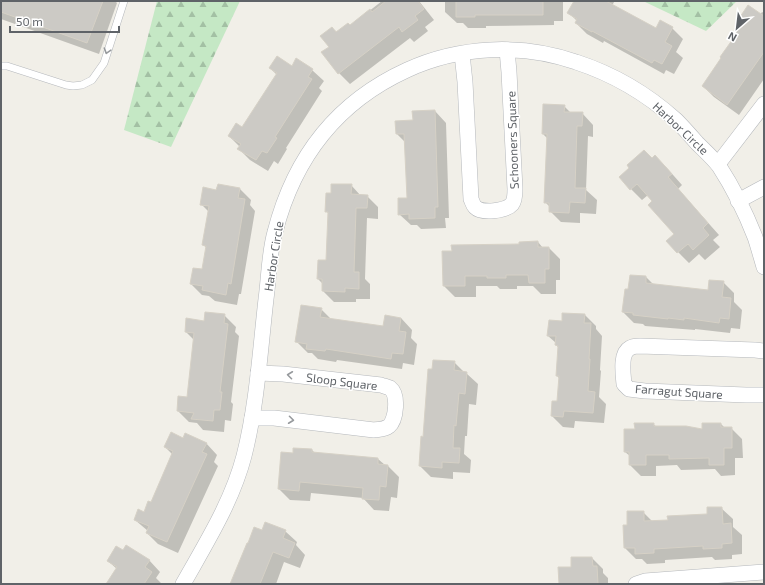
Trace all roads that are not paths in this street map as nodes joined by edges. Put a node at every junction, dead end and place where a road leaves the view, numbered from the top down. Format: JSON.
{"nodes":[{"id":1,"x":124,"y":1,"type":"edge"},
{"id":2,"x":507,"y":50,"type":"junction"},
{"id":3,"x":462,"y":54,"type":"junction"},
{"id":4,"x":1,"y":66,"type":"edge"},
{"id":5,"x":764,"y":104,"type":"edge"},
{"id":6,"x":718,"y":164,"type":"junction"},
{"id":7,"x":764,"y":187,"type":"edge"},
{"id":8,"x":738,"y":201,"type":"junction"},
{"id":9,"x":764,"y":267,"type":"edge"},
{"id":10,"x":764,"y":352,"type":"edge"},
{"id":11,"x":258,"y":373,"type":"junction"},
{"id":12,"x":764,"y":395,"type":"edge"},
{"id":13,"x":252,"y":418,"type":"junction"},
{"id":14,"x":764,"y":572,"type":"edge"},
{"id":15,"x":183,"y":584,"type":"edge"},
{"id":16,"x":636,"y":584,"type":"edge"}],
"edges":[{"from":1,"to":4,"type":"lane","one_way":true},
{"from":2,"to":3,"type":"street","name":"Harbor Circle"},
{"from":2,"to":3,"type":"street","name":"Schooners Square"},
{"from":2,"to":6,"type":"street","name":"Harbor Circle"},
{"from":3,"to":11,"type":"street","name":"Harbor Circle"},
{"from":5,"to":6,"type":"street"},
{"from":6,"to":8,"type":"street","name":"Harbor Circle"},
{"from":7,"to":8,"type":"street"},
{"from":8,"to":9,"type":"street","name":"Harbor Circle"},
{"from":10,"to":12,"type":"street","name":"Farragut Square"},
{"from":11,"to":13,"type":"street","name":"Harbor Circle"},
{"from":13,"to":11,"type":"street","name":"Sloop Square","one_way":true},
{"from":13,"to":15,"type":"street","name":"Harbor Circle"},
{"from":14,"to":16,"type":"street"}]}
